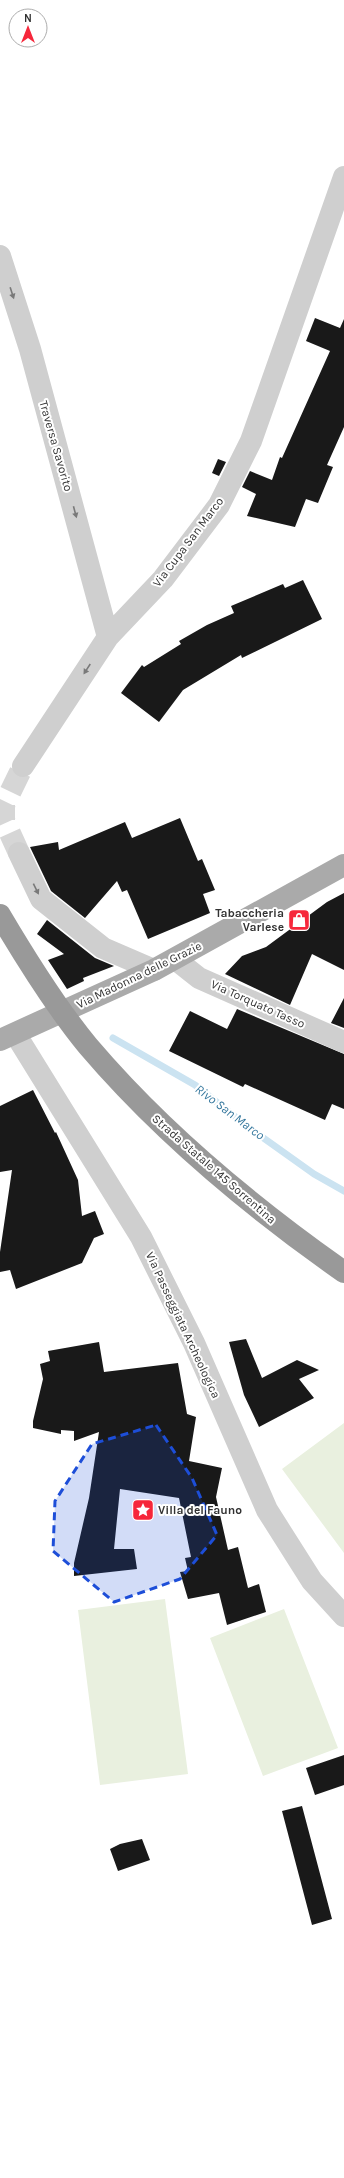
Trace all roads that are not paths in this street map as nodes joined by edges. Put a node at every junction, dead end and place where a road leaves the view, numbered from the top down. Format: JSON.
{"nodes":[{"id":1,"x":344,"y":177,"type":"edge"},
{"id":2,"x":0,"y":256,"type":"edge"},
{"id":3,"x":108,"y":637,"type":"junction"},
{"id":4,"x":23,"y":766,"type":"tunnel mouth"},
{"id":5,"x":19,"y":853,"type":"tunnel mouth"},
{"id":6,"x":344,"y":865,"type":"edge"},
{"id":7,"x":0,"y":915,"type":"edge"},
{"id":8,"x":175,"y":959,"type":"junction"},
{"id":9,"x":154,"y":970,"type":"junction"},
{"id":10,"x":8,"y":1038,"type":"edge"},
{"id":11,"x":344,"y":1042,"type":"edge"},
{"id":12,"x":344,"y":1272,"type":"edge"},
{"id":13,"x":344,"y":1616,"type":"edge"}],
"edges":[{"from":1,"to":3,"type":"street","name":"Via Cupa San Marco"},
{"from":2,"to":3,"type":"street","name":"Traversa Savorito","one_way":true},
{"from":3,"to":4,"type":"street","name":"Via Cupa San Marco","one_way":true},
{"from":5,"to":9,"type":"street","one_way":true},
{"from":6,"to":8,"type":"main road","name":"Via Madonna delle Grazie"},
{"from":7,"to":12,"type":"highway","name":"Strada Statale 145 Sorrentina","bridge":true},
{"from":8,"to":9,"type":"main road","name":"Via Madonna delle Grazie"},
{"from":8,"to":11,"type":"street","name":"Via Torquato Tasso"},
{"from":9,"to":10,"type":"main road","name":"Via Madonna delle Grazie"},
{"from":10,"to":13,"type":"street","name":"Via Passeggiata Archeologica"}]}
